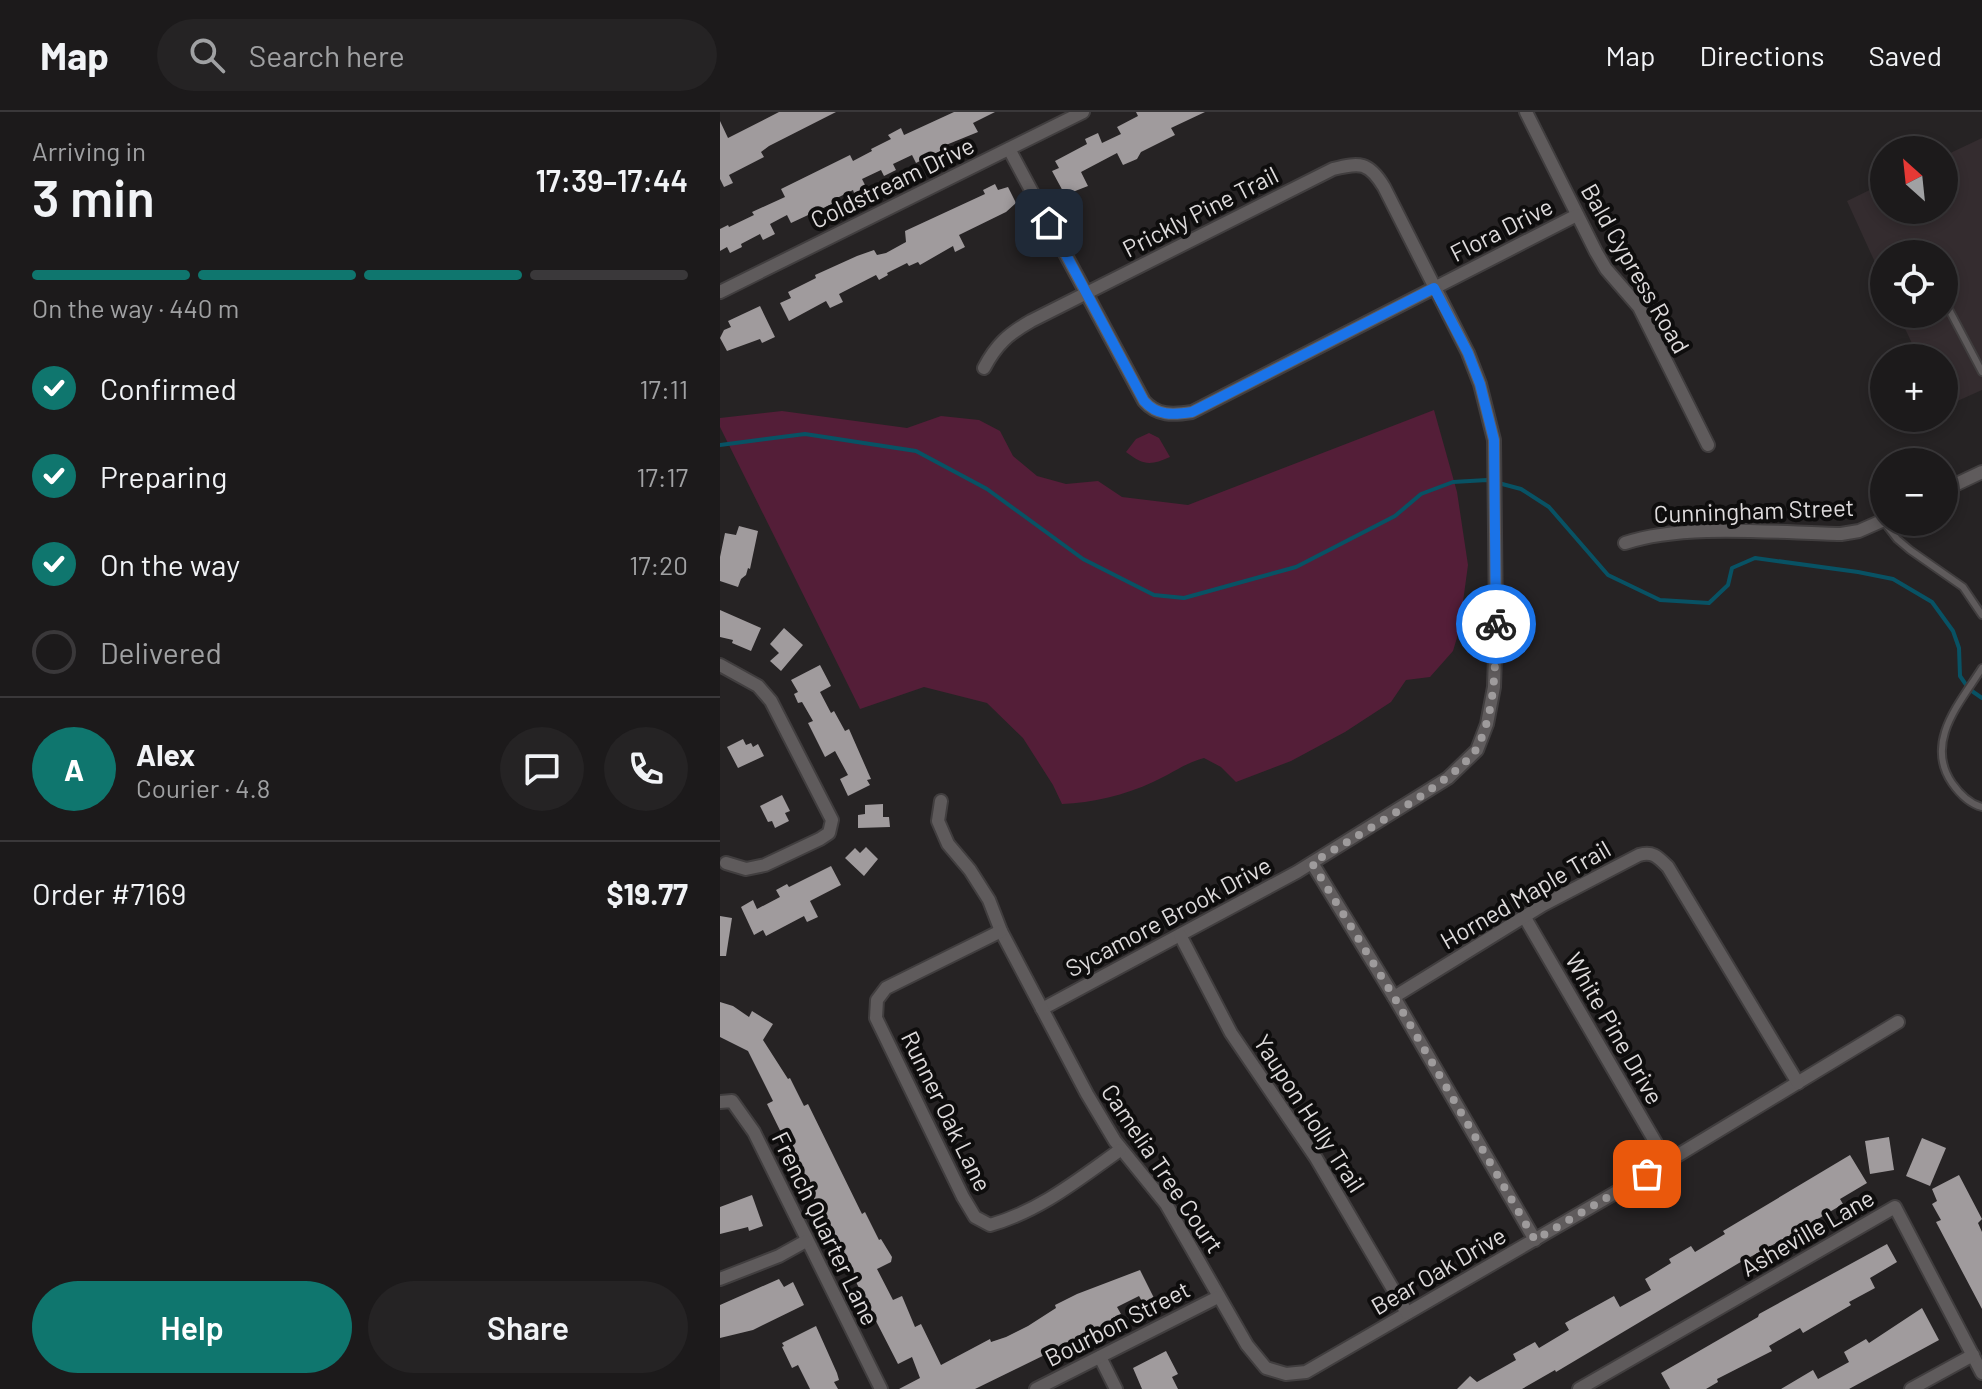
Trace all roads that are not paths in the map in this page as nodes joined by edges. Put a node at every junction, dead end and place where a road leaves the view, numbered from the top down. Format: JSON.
{"nodes":[{"id":1,"x":1083,"y":112,"type":"edge"},
{"id":2,"x":1530,"y":113,"type":"edge"},
{"id":3,"x":1009,"y":149,"type":"junction"},
{"id":4,"x":1367,"y":166,"type":"joint"},
{"id":5,"x":1577,"y":215,"type":"junction"},
{"id":6,"x":1434,"y":288,"type":"junction"},
{"id":7,"x":720,"y":292,"type":"edge"},
{"id":8,"x":1087,"y":293,"type":"junction"},
{"id":9,"x":1958,"y":327,"type":"edge"},
{"id":10,"x":984,"y":368,"type":"dead end"},
{"id":11,"x":1982,"y":372,"type":"edge"},
{"id":12,"x":1708,"y":445,"type":"dead end"},
{"id":13,"x":1982,"y":472,"type":"edge"},
{"id":14,"x":1958,"y":483,"type":"edge"},
{"id":15,"x":1870,"y":527,"type":"edge"},
{"id":16,"x":1895,"y":536,"type":"edge"},
{"id":17,"x":1625,"y":543,"type":"dead end"},
{"id":18,"x":1982,"y":615,"type":"edge"},
{"id":19,"x":720,"y":665,"type":"edge"},
{"id":20,"x":1982,"y":668,"type":"edge"},
{"id":21,"x":941,"y":801,"type":"dead end"},
{"id":22,"x":1982,"y":807,"type":"edge"},
{"id":23,"x":726,"y":863,"type":"dead end"},
{"id":24,"x":1312,"y":863,"type":"junction"},
{"id":25,"x":1524,"y":916,"type":"junction"},
{"id":26,"x":1001,"y":931,"type":"junction"},
{"id":27,"x":1180,"y":935,"type":"junction"},
{"id":28,"x":1394,"y":997,"type":"junction"},
{"id":29,"x":1042,"y":1009,"type":"junction"},
{"id":30,"x":1898,"y":1022,"type":"dead end"},
{"id":31,"x":1798,"y":1083,"type":"junction"},
{"id":32,"x":720,"y":1102,"type":"edge"},
{"id":33,"x":1120,"y":1150,"type":"junction"},
{"id":34,"x":1667,"y":1162,"type":"junction"},
{"id":35,"x":1535,"y":1240,"type":"junction"},
{"id":36,"x":806,"y":1241,"type":"junction"},
{"id":37,"x":720,"y":1279,"type":"edge"},
{"id":38,"x":1218,"y":1297,"type":"junction"},
{"id":39,"x":1407,"y":1313,"type":"junction"},
{"id":40,"x":1973,"y":1355,"type":"junction"},
{"id":41,"x":1100,"y":1357,"type":"junction"},
{"id":42,"x":1982,"y":1373,"type":"edge"},
{"id":43,"x":1286,"y":1374,"type":"joint"},
{"id":44,"x":881,"y":1389,"type":"edge"},
{"id":45,"x":1036,"y":1389,"type":"edge"},
{"id":46,"x":1116,"y":1389,"type":"edge"},
{"id":47,"x":1579,"y":1389,"type":"edge"},
{"id":48,"x":1911,"y":1389,"type":"edge"}],
"edges":[{"from":1,"to":3,"type":"street","name":"Coldstream Drive"},
{"from":2,"to":5,"type":"street","name":"Bald Cypress Road"},
{"from":3,"to":7,"type":"street","name":"Coldstream Drive"},
{"from":3,"to":8,"type":"street","name":"Flora Drive"},
{"from":4,"to":6,"type":"street","name":"Sycamore Brook Drive"},
{"from":4,"to":8,"type":"street","name":"Prickly Pine Trail"},
{"from":5,"to":6,"type":"street","name":"Flora Drive"},
{"from":5,"to":12,"type":"street","name":"Bald Cypress Road"},
{"from":6,"to":8,"type":"street","name":"Flora Drive"},
{"from":6,"to":24,"type":"street","name":"Sycamore Brook Drive"},
{"from":8,"to":10,"type":"street","name":"Prickly Pine Trail"},
{"from":9,"to":11,"type":"lane"},
{"from":13,"to":14,"type":"street"},
{"from":15,"to":17,"type":"street","name":"Cunningham Street"},
{"from":16,"to":18,"type":"lane"},
{"from":19,"to":23,"type":"street"},
{"from":20,"to":22,"type":"lane"},
{"from":21,"to":26,"type":"street","name":"Camelia Tree Court"},
{"from":24,"to":27,"type":"street","name":"Sycamore Brook Drive"},
{"from":24,"to":28,"type":"street"},
{"from":25,"to":28,"type":"street","name":"Horned Maple Trail"},
{"from":25,"to":31,"type":"street","name":"Horned Maple Trail"},
{"from":25,"to":34,"type":"street","name":"White Pine Drive"},
{"from":26,"to":29,"type":"street","name":"Camelia Tree Court"},
{"from":26,"to":33,"type":"street","name":"Runner Oak Lane"},
{"from":27,"to":29,"type":"street","name":"Sycamore Brook Drive"},
{"from":27,"to":39,"type":"street","name":"Yaupon Holly Trail"},
{"from":28,"to":35,"type":"street"},
{"from":29,"to":33,"type":"street","name":"Camelia Tree Court"},
{"from":30,"to":31,"type":"street","name":"Bear Oak Drive"},
{"from":31,"to":34,"type":"street","name":"Bear Oak Drive"},
{"from":32,"to":36,"type":"street","name":"French Quarter Lane"},
{"from":33,"to":38,"type":"street","name":"Camelia Tree Court"},
{"from":34,"to":35,"type":"street","name":"Bear Oak Drive"},
{"from":35,"to":39,"type":"street","name":"Bear Oak Drive"},
{"from":36,"to":37,"type":"street"},
{"from":36,"to":44,"type":"street","name":"French Quarter Lane"},
{"from":38,"to":41,"type":"street","name":"Bourbon Street"},
{"from":38,"to":43,"type":"street","name":"Camelia Tree Court"},
{"from":39,"to":43,"type":"street","name":"Bear Oak Drive"},
{"from":40,"to":42,"type":"street","name":"Asheville Lane"},
{"from":40,"to":47,"type":"street","name":"Asheville Lane"},
{"from":40,"to":48,"type":"street"},
{"from":41,"to":45,"type":"street","name":"Bourbon Street"},
{"from":41,"to":46,"type":"street"}]}
